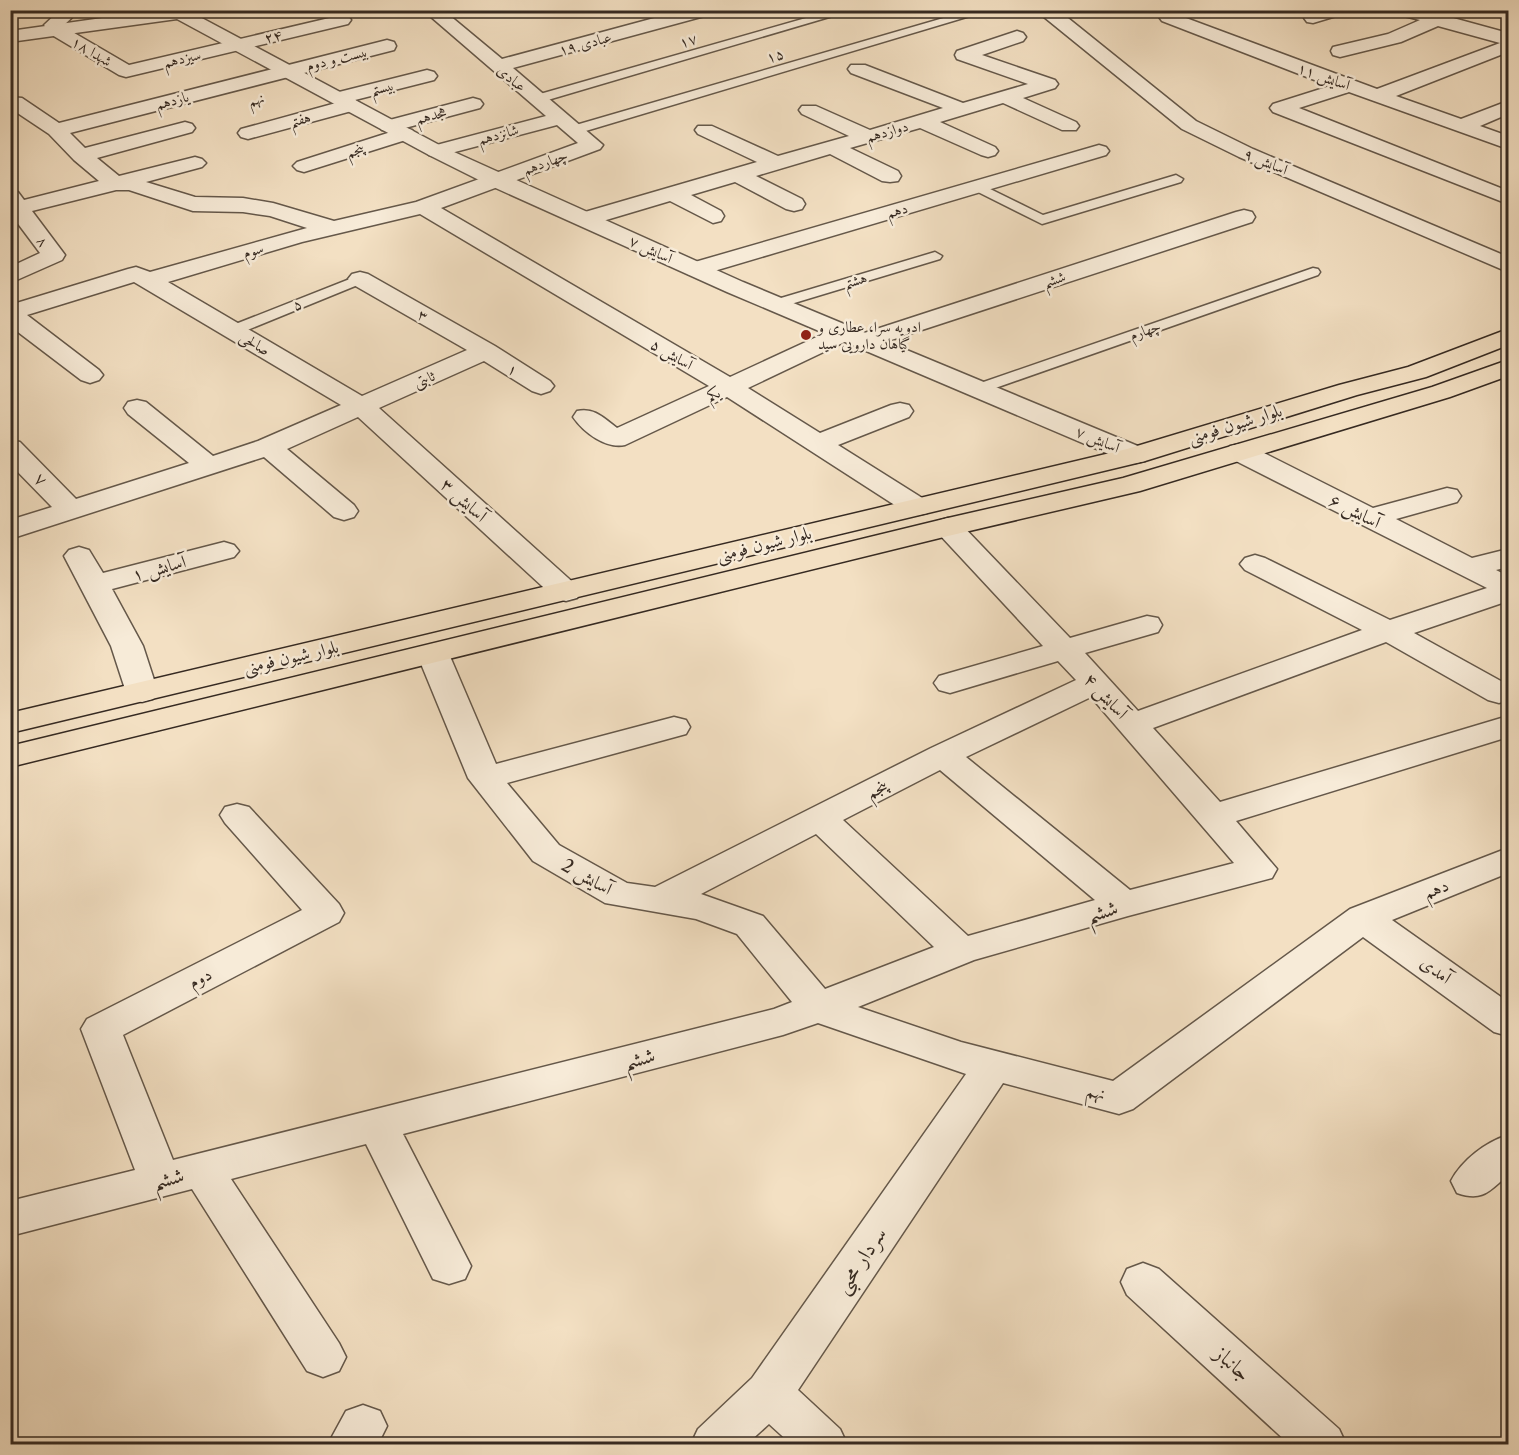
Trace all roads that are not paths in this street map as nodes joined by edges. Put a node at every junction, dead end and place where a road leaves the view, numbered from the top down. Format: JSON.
{"nodes":[{"id":1,"x":38,"y":10,"type":"edge"},
{"id":2,"x":70,"y":10,"type":"edge"},
{"id":3,"x":706,"y":10,"type":"edge"},
{"id":4,"x":848,"y":10,"type":"edge"},
{"id":5,"x":985,"y":10,"type":"edge"},
{"id":6,"x":1196,"y":10,"type":"edge"},
{"id":7,"x":1337,"y":10,"type":"edge"},
{"id":8,"x":1402,"y":10,"type":"edge"},
{"id":9,"x":1497,"y":10,"type":"edge"},
{"id":10,"x":195,"y":11,"type":"edge"},
{"id":11,"x":440,"y":12,"type":"edge"},
{"id":12,"x":1050,"y":13,"type":"dead end"},
{"id":13,"x":1509,"y":14,"type":"edge"},
{"id":14,"x":1313,"y":18,"type":"dead end"},
{"id":15,"x":342,"y":20,"type":"dead end"},
{"id":16,"x":1436,"y":20,"type":"junction"},
{"id":17,"x":56,"y":28,"type":"junction"},
{"id":18,"x":10,"y":37,"type":"edge"},
{"id":19,"x":1017,"y":37,"type":"dead end"},
{"id":20,"x":1509,"y":39,"type":"edge"},
{"id":21,"x":238,"y":44,"type":"junction"},
{"id":22,"x":387,"y":46,"type":"dead end"},
{"id":23,"x":1509,"y":46,"type":"edge"},
{"id":24,"x":1340,"y":51,"type":"dead end"},
{"id":25,"x":498,"y":66,"type":"junction"},
{"id":26,"x":858,"y":69,"type":"dead end"},
{"id":27,"x":287,"y":70,"type":"junction"},
{"id":28,"x":126,"y":71,"type":"joint"},
{"id":29,"x":427,"y":76,"type":"dead end"},
{"id":30,"x":312,"y":84,"type":"junction"},
{"id":31,"x":1349,"y":86,"type":"junction"},
{"id":32,"x":1378,"y":96,"type":"junction"},
{"id":33,"x":1005,"y":97,"type":"junction"},
{"id":34,"x":537,"y":99,"type":"junction"},
{"id":35,"x":15,"y":102,"type":"dead end"},
{"id":36,"x":345,"y":102,"type":"junction"},
{"id":37,"x":473,"y":104,"type":"dead end"},
{"id":38,"x":233,"y":105,"type":"dead end"},
{"id":39,"x":1509,"y":107,"type":"edge"},
{"id":40,"x":962,"y":109,"type":"junction"},
{"id":41,"x":809,"y":110,"type":"dead end"},
{"id":42,"x":921,"y":121,"type":"junction"},
{"id":43,"x":567,"y":124,"type":"junction"},
{"id":44,"x":1069,"y":126,"type":"dead end"},
{"id":45,"x":1463,"y":126,"type":"junction"},
{"id":46,"x":184,"y":128,"type":"dead end"},
{"id":47,"x":57,"y":130,"type":"junction"},
{"id":48,"x":397,"y":130,"type":"junction"},
{"id":49,"x":705,"y":130,"type":"dead end"},
{"id":50,"x":248,"y":133,"type":"dead end"},
{"id":51,"x":867,"y":136,"type":"junction"},
{"id":52,"x":1509,"y":143,"type":"edge"},
{"id":53,"x":593,"y":145,"type":"joint"},
{"id":54,"x":831,"y":147,"type":"junction"},
{"id":55,"x":436,"y":151,"type":"junction"},
{"id":56,"x":988,"y":151,"type":"dead end"},
{"id":57,"x":1099,"y":151,"type":"dead end"},
{"id":58,"x":81,"y":156,"type":"junction"},
{"id":59,"x":195,"y":163,"type":"dead end"},
{"id":60,"x":776,"y":163,"type":"junction"},
{"id":61,"x":304,"y":166,"type":"dead end"},
{"id":62,"x":737,"y":174,"type":"junction"},
{"id":63,"x":890,"y":176,"type":"dead end"},
{"id":64,"x":1176,"y":179,"type":"dead end"},
{"id":65,"x":497,"y":180,"type":"junction"},
{"id":66,"x":114,"y":183,"type":"junction"},
{"id":67,"x":975,"y":187,"type":"junction"},
{"id":68,"x":673,"y":194,"type":"junction"},
{"id":69,"x":1509,"y":198,"type":"edge"},
{"id":70,"x":15,"y":203,"type":"edge"},
{"id":71,"x":794,"y":204,"type":"dead end"},
{"id":72,"x":423,"y":207,"type":"junction"},
{"id":73,"x":713,"y":216,"type":"dead end"},
{"id":74,"x":1244,"y":217,"type":"dead end"},
{"id":75,"x":586,"y":219,"type":"junction"},
{"id":76,"x":334,"y":228,"type":"junction"},
{"id":77,"x":935,"y":256,"type":"dead end"},
{"id":78,"x":1509,"y":266,"type":"edge"},
{"id":79,"x":696,"y":269,"type":"junction"},
{"id":80,"x":1313,"y":272,"type":"dead end"},
{"id":81,"x":10,"y":276,"type":"edge"},
{"id":82,"x":360,"y":279,"type":"joint"},
{"id":83,"x":148,"y":280,"type":"junction"},
{"id":84,"x":776,"y":304,"type":"junction"},
{"id":85,"x":10,"y":314,"type":"edge"},
{"id":86,"x":234,"y":330,"type":"junction"},
{"id":87,"x":1509,"y":336,"type":"edge"},
{"id":88,"x":854,"y":337,"type":"junction"},
{"id":89,"x":486,"y":351,"type":"junction"},
{"id":90,"x":1509,"y":368,"type":"edge"},
{"id":91,"x":90,"y":375,"type":"dead end"},
{"id":92,"x":541,"y":386,"type":"dead end"},
{"id":93,"x":729,"y":387,"type":"junction"},
{"id":94,"x":978,"y":389,"type":"junction"},
{"id":95,"x":1348,"y":390,"type":"junction"},
{"id":96,"x":136,"y":408,"type":"dead end"},
{"id":97,"x":362,"y":408,"type":"junction"},
{"id":98,"x":900,"y":411,"type":"dead end"},
{"id":99,"x":1378,"y":411,"type":"junction"},
{"id":100,"x":586,"y":417,"type":"dead end"},
{"id":101,"x":818,"y":444,"type":"junction"},
{"id":102,"x":268,"y":447,"type":"junction"},
{"id":103,"x":10,"y":448,"type":"edge"},
{"id":104,"x":1240,"y":452,"type":"junction"},
{"id":105,"x":1136,"y":454,"type":"junction"},
{"id":106,"x":209,"y":466,"type":"junction"},
{"id":107,"x":1447,"y":496,"type":"dead end"},
{"id":108,"x":917,"y":507,"type":"junction"},
{"id":109,"x":72,"y":511,"type":"junction"},
{"id":110,"x":344,"y":511,"type":"dead end"},
{"id":111,"x":1368,"y":518,"type":"junction"},
{"id":112,"x":948,"y":527,"type":"junction"},
{"id":113,"x":10,"y":530,"type":"edge"},
{"id":114,"x":224,"y":551,"type":"dead end"},
{"id":115,"x":79,"y":556,"type":"dead end"},
{"id":116,"x":1509,"y":558,"type":"edge"},
{"id":117,"x":1255,"y":564,"type":"dead end"},
{"id":118,"x":1470,"y":567,"type":"junction"},
{"id":119,"x":94,"y":585,"type":"junction"},
{"id":120,"x":1509,"y":589,"type":"edge"},
{"id":121,"x":566,"y":592,"type":"junction"},
{"id":122,"x":1147,"y":625,"type":"dead end"},
{"id":123,"x":1388,"y":631,"type":"junction"},
{"id":124,"x":1063,"y":649,"type":"junction"},
{"id":125,"x":433,"y":654,"type":"junction"},
{"id":126,"x":950,"y":683,"type":"dead end"},
{"id":127,"x":1096,"y":683,"type":"junction"},
{"id":128,"x":142,"y":692,"type":"junction"},
{"id":129,"x":1499,"y":693,"type":"dead end"},
{"id":130,"x":10,"y":723,"type":"edge"},
{"id":131,"x":1133,"y":724,"type":"junction"},
{"id":132,"x":1509,"y":726,"type":"edge"},
{"id":133,"x":674,"y":727,"type":"dead end"},
{"id":134,"x":943,"y":755,"type":"junction"},
{"id":135,"x":10,"y":757,"type":"edge"},
{"id":136,"x":485,"y":778,"type":"junction"},
{"id":137,"x":237,"y":815,"type":"dead end"},
{"id":138,"x":1214,"y":816,"type":"junction"},
{"id":139,"x":820,"y":818,"type":"junction"},
{"id":140,"x":1509,"y":860,"type":"edge"},
{"id":141,"x":1259,"y":869,"type":"joint"},
{"id":142,"x":660,"y":900,"type":"junction"},
{"id":143,"x":1124,"y":904,"type":"junction"},
{"id":144,"x":1364,"y":918,"type":"junction"},
{"id":145,"x":961,"y":951,"type":"junction"},
{"id":146,"x":818,"y":1008,"type":"junction"},
{"id":147,"x":1509,"y":1022,"type":"edge"},
{"id":148,"x":993,"y":1066,"type":"junction"},
{"id":149,"x":377,"y":1125,"type":"junction"},
{"id":150,"x":1509,"y":1151,"type":"edge"},
{"id":151,"x":202,"y":1170,"type":"junction"},
{"id":152,"x":160,"y":1180,"type":"junction"},
{"id":153,"x":1472,"y":1181,"type":"dead end"},
{"id":154,"x":10,"y":1219,"type":"edge"},
{"id":155,"x":449,"y":1266,"type":"dead end"},
{"id":156,"x":1143,"y":1282,"type":"dead end"},
{"id":157,"x":323,"y":1357,"type":"dead end"},
{"id":158,"x":769,"y":1393,"type":"junction"},
{"id":159,"x":715,"y":1444,"type":"edge"},
{"id":160,"x":823,"y":1444,"type":"edge"},
{"id":161,"x":1322,"y":1444,"type":"edge"}],
"edges":[{"from":1,"to":17,"type":"street","name":"شهدا ۱۸"},
{"from":2,"to":17,"type":"street"},
{"from":3,"to":25,"type":"street","name":"عبادی ۱۹"},
{"from":4,"to":34,"type":"lane","name":"۱۷"},
{"from":5,"to":43,"type":"lane","name":"۱۵"},
{"from":6,"to":31,"type":"street","name":"آسایش ۱۱"},
{"from":7,"to":14,"type":"street"},
{"from":8,"to":16,"type":"street"},
{"from":9,"to":13,"type":"street"},
{"from":10,"to":17,"type":"street"},
{"from":10,"to":21,"type":"street","name":"آسایش ۷"},
{"from":11,"to":25,"type":"street","name":"عبادی"},
{"from":12,"to":78,"type":"street","name":"آسایش ۹"},
{"from":15,"to":21,"type":"street","name":"۲۴"},
{"from":16,"to":20,"type":"street"},
{"from":16,"to":24,"type":"street"},
{"from":17,"to":18,"type":"street"},
{"from":17,"to":28,"type":"street","name":"شهدا ۱۸"},
{"from":19,"to":33,"type":"street","name":"دوازدهم"},
{"from":21,"to":27,"type":"street","name":"آسایش ۷"},
{"from":21,"to":28,"type":"street","name":"سیزدهم"},
{"from":22,"to":27,"type":"street","name":"بیست و دوم"},
{"from":23,"to":32,"type":"street"},
{"from":25,"to":34,"type":"street","name":"عبادی"},
{"from":26,"to":40,"type":"street"},
{"from":27,"to":30,"type":"street","name":"آسایش ۷"},
{"from":27,"to":47,"type":"street","name":"یازدهم"},
{"from":29,"to":36,"type":"street","name":"بیستم"},
{"from":30,"to":36,"type":"street","name":"آسایش ۷"},
{"from":30,"to":38,"type":"street","name":"نهم"},
{"from":31,"to":32,"type":"street","name":"آسایش ۱۱"},
{"from":31,"to":69,"type":"street"},
{"from":32,"to":45,"type":"street","name":"آسایش ۱۱"},
{"from":33,"to":40,"type":"street","name":"دوازدهم"},
{"from":33,"to":44,"type":"street"},
{"from":34,"to":43,"type":"street","name":"عبادی"},
{"from":35,"to":47,"type":"street"},
{"from":36,"to":48,"type":"street","name":"آسایش ۷"},
{"from":36,"to":50,"type":"street","name":"هفتم"},
{"from":37,"to":48,"type":"street","name":"هجدهم"},
{"from":39,"to":45,"type":"street"},
{"from":40,"to":42,"type":"street","name":"دوازدهم"},
{"from":41,"to":51,"type":"street"},
{"from":42,"to":51,"type":"street","name":"دوازدهم"},
{"from":42,"to":56,"type":"street"},
{"from":43,"to":53,"type":"street","name":"عبادی"},
{"from":43,"to":55,"type":"street","name":"شانزدهم"},
{"from":45,"to":52,"type":"street","name":"آسایش ۱۱"},
{"from":46,"to":58,"type":"street"},
{"from":47,"to":58,"type":"street"},
{"from":48,"to":55,"type":"street","name":"آسایش ۷"},
{"from":48,"to":61,"type":"street","name":"پنجم"},
{"from":49,"to":60,"type":"street"},
{"from":51,"to":54,"type":"street","name":"دوازدهم"},
{"from":53,"to":65,"type":"street","name":"چهاردهم"},
{"from":54,"to":60,"type":"street","name":"دوازدهم"},
{"from":54,"to":63,"type":"street"},
{"from":55,"to":65,"type":"street","name":"آسایش ۷"},
{"from":57,"to":67,"type":"street","name":"دهم"},
{"from":58,"to":66,"type":"street"},
{"from":59,"to":66,"type":"street"},
{"from":60,"to":62,"type":"street","name":"دوازدهم"},
{"from":62,"to":68,"type":"street","name":"دوازدهم"},
{"from":62,"to":71,"type":"street"},
{"from":64,"to":67,"type":"lane"},
{"from":65,"to":72,"type":"street","name":"سوم"},
{"from":65,"to":75,"type":"street","name":"آسایش ۷"},
{"from":66,"to":70,"type":"street"},
{"from":66,"to":76,"type":"street"},
{"from":67,"to":79,"type":"street","name":"دهم"},
{"from":68,"to":73,"type":"street"},
{"from":68,"to":75,"type":"street","name":"دوازدهم"},
{"from":70,"to":81,"type":"street","name":"۸"},
{"from":72,"to":76,"type":"street","name":"سوم"},
{"from":72,"to":93,"type":"street","name":"آسایش ۵"},
{"from":74,"to":88,"type":"street","name":"ششم"},
{"from":75,"to":79,"type":"street","name":"آسایش ۷"},
{"from":76,"to":83,"type":"street","name":"سوم"},
{"from":77,"to":84,"type":"lane","name":"هشتم"},
{"from":79,"to":84,"type":"street","name":"آسایش ۷"},
{"from":80,"to":94,"type":"lane","name":"چهارم"},
{"from":82,"to":86,"type":"lane","name":"۵"},
{"from":82,"to":89,"type":"street","name":"۳"},
{"from":83,"to":85,"type":"street","name":"سوم"},
{"from":83,"to":86,"type":"street","name":"صالحی"},
{"from":84,"to":88,"type":"street","name":"آسایش ۷"},
{"from":85,"to":91,"type":"street"},
{"from":86,"to":97,"type":"street","name":"صالحی"},
{"from":87,"to":95,"type":"main road","name":"بلوار شیون فومنی"},
{"from":88,"to":93,"type":"street","name":"یکم"},
{"from":88,"to":94,"type":"street","name":"آسایش ۷"},
{"from":89,"to":92,"type":"street","name":"۱"},
{"from":89,"to":97,"type":"street","name":"ثابتی"},
{"from":90,"to":99,"type":"main road","name":"بلوار شیون فومنی"},
{"from":93,"to":100,"type":"street","name":"یکم"},
{"from":93,"to":101,"type":"street","name":"آسایش ۵"},
{"from":94,"to":105,"type":"street","name":"آسایش ۷"},
{"from":95,"to":99,"type":"main road"},
{"from":95,"to":105,"type":"main road","name":"بلوار شیون فومنی"},
{"from":96,"to":106,"type":"street"},
{"from":97,"to":102,"type":"street"},
{"from":97,"to":121,"type":"street","name":"آسایش ۳"},
{"from":98,"to":101,"type":"street"},
{"from":99,"to":104,"type":"main road","name":"بلوار شیون فومنی"},
{"from":101,"to":108,"type":"street","name":"آسایش ۵"},
{"from":102,"to":106,"type":"street"},
{"from":102,"to":110,"type":"street"},
{"from":103,"to":109,"type":"street","name":"۷"},
{"from":104,"to":111,"type":"street","name":"آسایش ۶"},
{"from":104,"to":112,"type":"main road","name":"بلوار شیون فومنی"},
{"from":105,"to":108,"type":"main road","name":"بلوار شیون فومنی"},
{"from":106,"to":109,"type":"street"},
{"from":107,"to":111,"type":"street"},
{"from":108,"to":121,"type":"main road","name":"بلوار شیون فومنی"},
{"from":109,"to":113,"type":"street"},
{"from":111,"to":118,"type":"street","name":"آسایش ۶"},
{"from":112,"to":124,"type":"street","name":"آسایش ۴"},
{"from":112,"to":125,"type":"main road","name":"بلوار شیون فومنی"},
{"from":114,"to":119,"type":"street","name":"آسایش ۱"},
{"from":115,"to":119,"type":"street"},
{"from":116,"to":118,"type":"street"},
{"from":117,"to":123,"type":"street"},
{"from":118,"to":120,"type":"street","name":"آسایش ۶"},
{"from":119,"to":128,"type":"street"},
{"from":120,"to":123,"type":"street"},
{"from":121,"to":128,"type":"main road","name":"بلوار شیون فومنی"},
{"from":122,"to":124,"type":"street"},
{"from":123,"to":129,"type":"street"},
{"from":123,"to":131,"type":"street"},
{"from":124,"to":126,"type":"street"},
{"from":124,"to":127,"type":"street","name":"آسایش ۴"},
{"from":125,"to":135,"type":"main road","name":"بلوار شیون فومنی"},
{"from":125,"to":136,"type":"street","name":"آسایش 2"},
{"from":127,"to":131,"type":"street","name":"آسایش ۴"},
{"from":127,"to":134,"type":"street","name":"پنجم"},
{"from":128,"to":130,"type":"main road","name":"بلوار شیون فومنی"},
{"from":131,"to":138,"type":"street","name":"آسایش ۴"},
{"from":132,"to":138,"type":"street"},
{"from":133,"to":136,"type":"street"},
{"from":134,"to":139,"type":"street","name":"پنجم"},
{"from":134,"to":143,"type":"street"},
{"from":136,"to":142,"type":"street","name":"آسایش 2"},
{"from":137,"to":152,"type":"street","name":"دوم"},
{"from":138,"to":141,"type":"street","name":"آسایش ۴"},
{"from":139,"to":142,"type":"street","name":"پنجم"},
{"from":139,"to":145,"type":"street"},
{"from":140,"to":144,"type":"street","name":"دهم"},
{"from":141,"to":143,"type":"street","name":"ششم"},
{"from":142,"to":146,"type":"street","name":"آسایش 2"},
{"from":143,"to":145,"type":"street","name":"ششم"},
{"from":144,"to":147,"type":"street","name":"آمدی"},
{"from":144,"to":148,"type":"street","name":"نهم"},
{"from":145,"to":146,"type":"street","name":"ششم"},
{"from":146,"to":148,"type":"street","name":"نهم"},
{"from":146,"to":149,"type":"street","name":"ششم"},
{"from":148,"to":158,"type":"street","name":"سردار محبی"},
{"from":149,"to":151,"type":"street","name":"ششم"},
{"from":149,"to":155,"type":"street"},
{"from":150,"to":153,"type":"street"},
{"from":151,"to":152,"type":"street","name":"ششم"},
{"from":151,"to":157,"type":"street"},
{"from":152,"to":154,"type":"street","name":"ششم"},
{"from":156,"to":161,"type":"street","name":"جانباز"},
{"from":158,"to":159,"type":"street","name":"سردار محبی"},
{"from":158,"to":160,"type":"street"}]}
